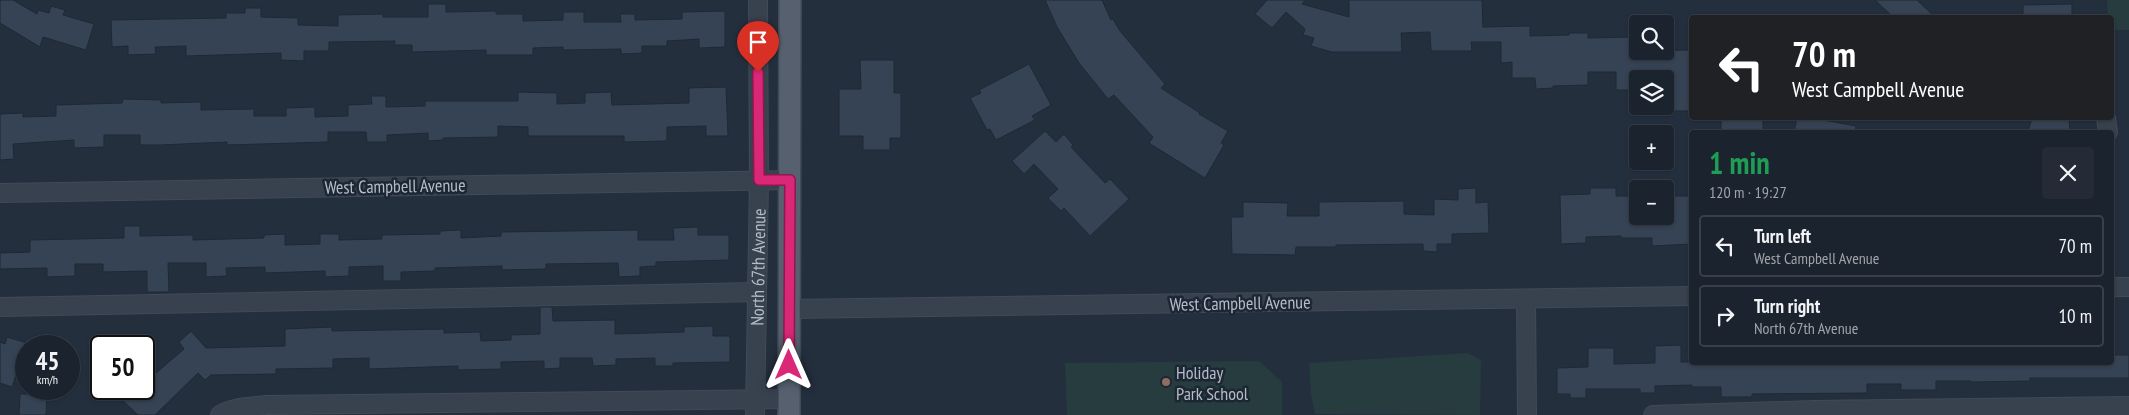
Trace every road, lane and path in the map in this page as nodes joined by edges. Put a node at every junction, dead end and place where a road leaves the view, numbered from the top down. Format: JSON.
{"nodes":[{"id":1,"x":758,"y":0,"type":"edge"},
{"id":2,"x":790,"y":0,"type":"edge"},
{"id":3,"x":759,"y":180,"type":"junction"},
{"id":4,"x":790,"y":180,"type":"junction"},
{"id":5,"x":0,"y":193,"type":"edge"},
{"id":6,"x":2114,"y":287,"type":"edge"},
{"id":7,"x":2129,"y":287,"type":"edge"},
{"id":8,"x":757,"y":292,"type":"junction"},
{"id":9,"x":1689,"y":296,"type":"edge"},
{"id":10,"x":1526,"y":299,"type":"junction"},
{"id":11,"x":0,"y":307,"type":"edge"},
{"id":12,"x":790,"y":309,"type":"junction"},
{"id":13,"x":2129,"y":406,"type":"edge"},
{"id":14,"x":755,"y":407,"type":"edge"},
{"id":15,"x":789,"y":407,"type":"edge"},
{"id":16,"x":220,"y":415,"type":"edge"},
{"id":17,"x":1527,"y":415,"type":"edge"},
{"id":18,"x":1652,"y":415,"type":"edge"}],
"edges":[{"from":1,"to":3,"type":"street","name":"North 67th Avenue"},
{"from":2,"to":4,"type":"main road","name":"North 67th Avenue"},
{"from":3,"to":4,"type":"street","name":"West Campbell Avenue"},
{"from":3,"to":5,"type":"street","name":"West Campbell Avenue"},
{"from":3,"to":8,"type":"street","name":"North 67th Avenue"},
{"from":4,"to":12,"type":"main road","name":"North 67th Avenue"},
{"from":6,"to":7,"type":"street"},
{"from":8,"to":11,"type":"street"},
{"from":8,"to":14,"type":"street","name":"North 67th Avenue"},
{"from":9,"to":10,"type":"street","name":"West Campbell Avenue"},
{"from":10,"to":12,"type":"street","name":"West Campbell Avenue"},
{"from":10,"to":17,"type":"street"},
{"from":12,"to":15,"type":"main road","name":"North 67th Avenue"},
{"from":13,"to":18,"type":"street"},
{"from":14,"to":15,"type":"street"},
{"from":14,"to":16,"type":"street"}]}
